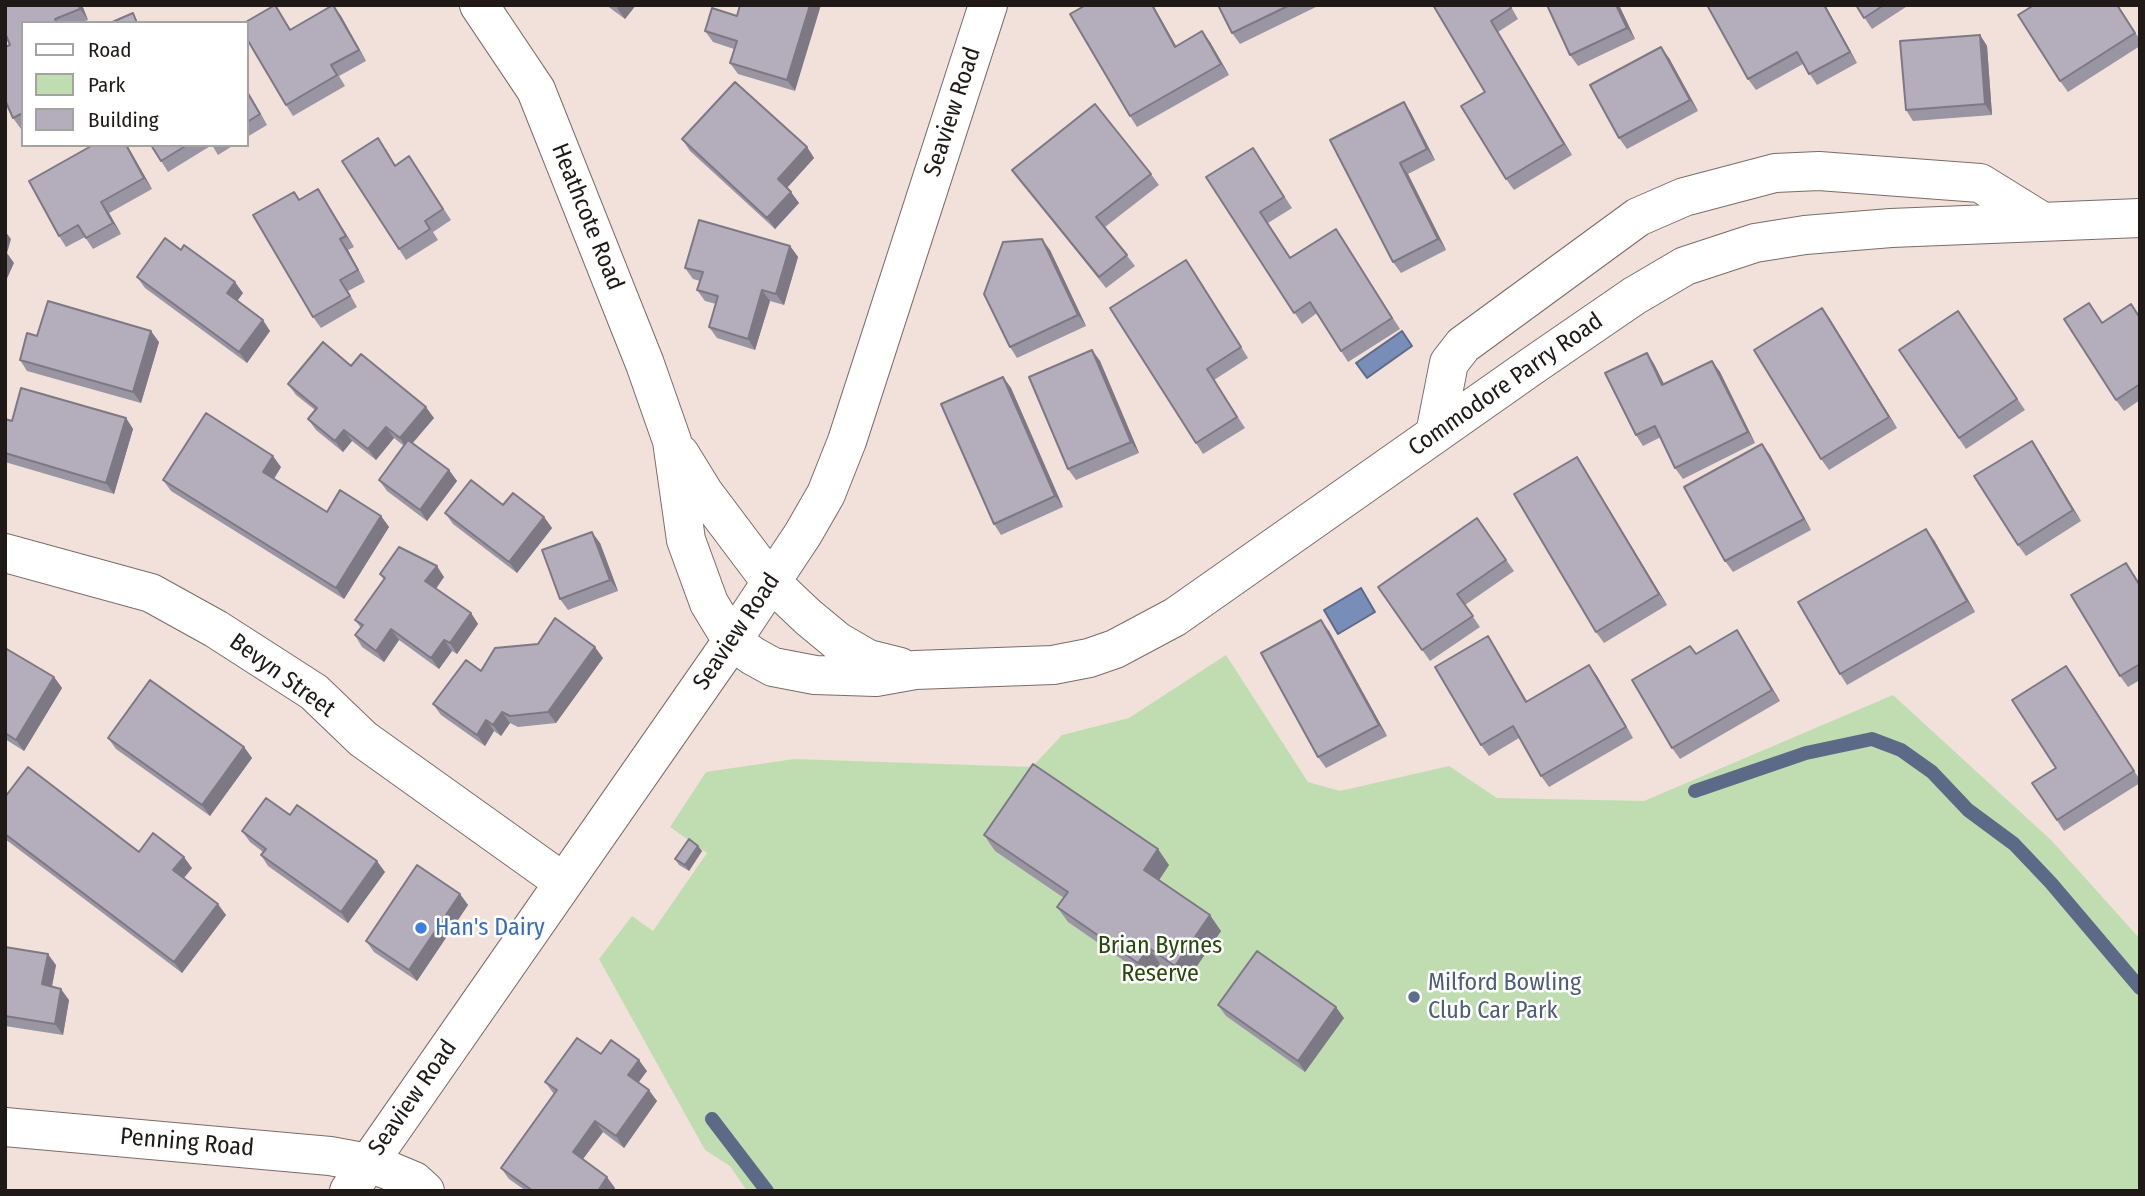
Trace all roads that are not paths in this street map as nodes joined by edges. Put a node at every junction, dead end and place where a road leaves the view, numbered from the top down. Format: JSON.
{"nodes":[{"id":1,"x":479,"y":5,"type":"edge"},
{"id":2,"x":988,"y":5,"type":"edge"},
{"id":3,"x":2140,"y":218,"type":"edge"},
{"id":4,"x":2043,"y":222,"type":"junction"},
{"id":5,"x":1435,"y":434,"type":"junction"},
{"id":6,"x":671,"y":441,"type":"junction"},
{"id":7,"x":5,"y":553,"type":"edge"},
{"id":8,"x":771,"y":582,"type":"junction"},
{"id":9,"x":732,"y":640,"type":"junction"},
{"id":10,"x":915,"y":670,"type":"junction"},
{"id":11,"x":563,"y":882,"type":"junction"},
{"id":12,"x":5,"y":1127,"type":"edge"},
{"id":13,"x":358,"y":1177,"type":"edge"},
{"id":14,"x":425,"y":1191,"type":"edge"}],
"edges":[{"from":1,"to":6,"type":"street","name":"Heathcote Road"},
{"from":2,"to":8,"type":"street","name":"Seaview Road"},
{"from":3,"to":4,"type":"street","name":"Commodore Parry Road"},
{"from":4,"to":5,"type":"street","name":"Commodore Parry Road"},
{"from":4,"to":5,"type":"street"},
{"from":5,"to":10,"type":"street","name":"Commodore Parry Road"},
{"from":6,"to":8,"type":"street","name":"Heathcote Road"},
{"from":6,"to":9,"type":"street","name":"Heathcote Road"},
{"from":7,"to":11,"type":"street","name":"Bevyn Street"},
{"from":8,"to":9,"type":"street","name":"Seaview Road"},
{"from":8,"to":10,"type":"street","name":"Commodore Parry Road"},
{"from":9,"to":10,"type":"street","name":"Commodore Parry Road"},
{"from":9,"to":11,"type":"street","name":"Seaview Road"},
{"from":11,"to":13,"type":"street","name":"Seaview Road"},
{"from":12,"to":13,"type":"street","name":"Penning Road"},
{"from":13,"to":14,"type":"street","name":"Penning Road"}]}
